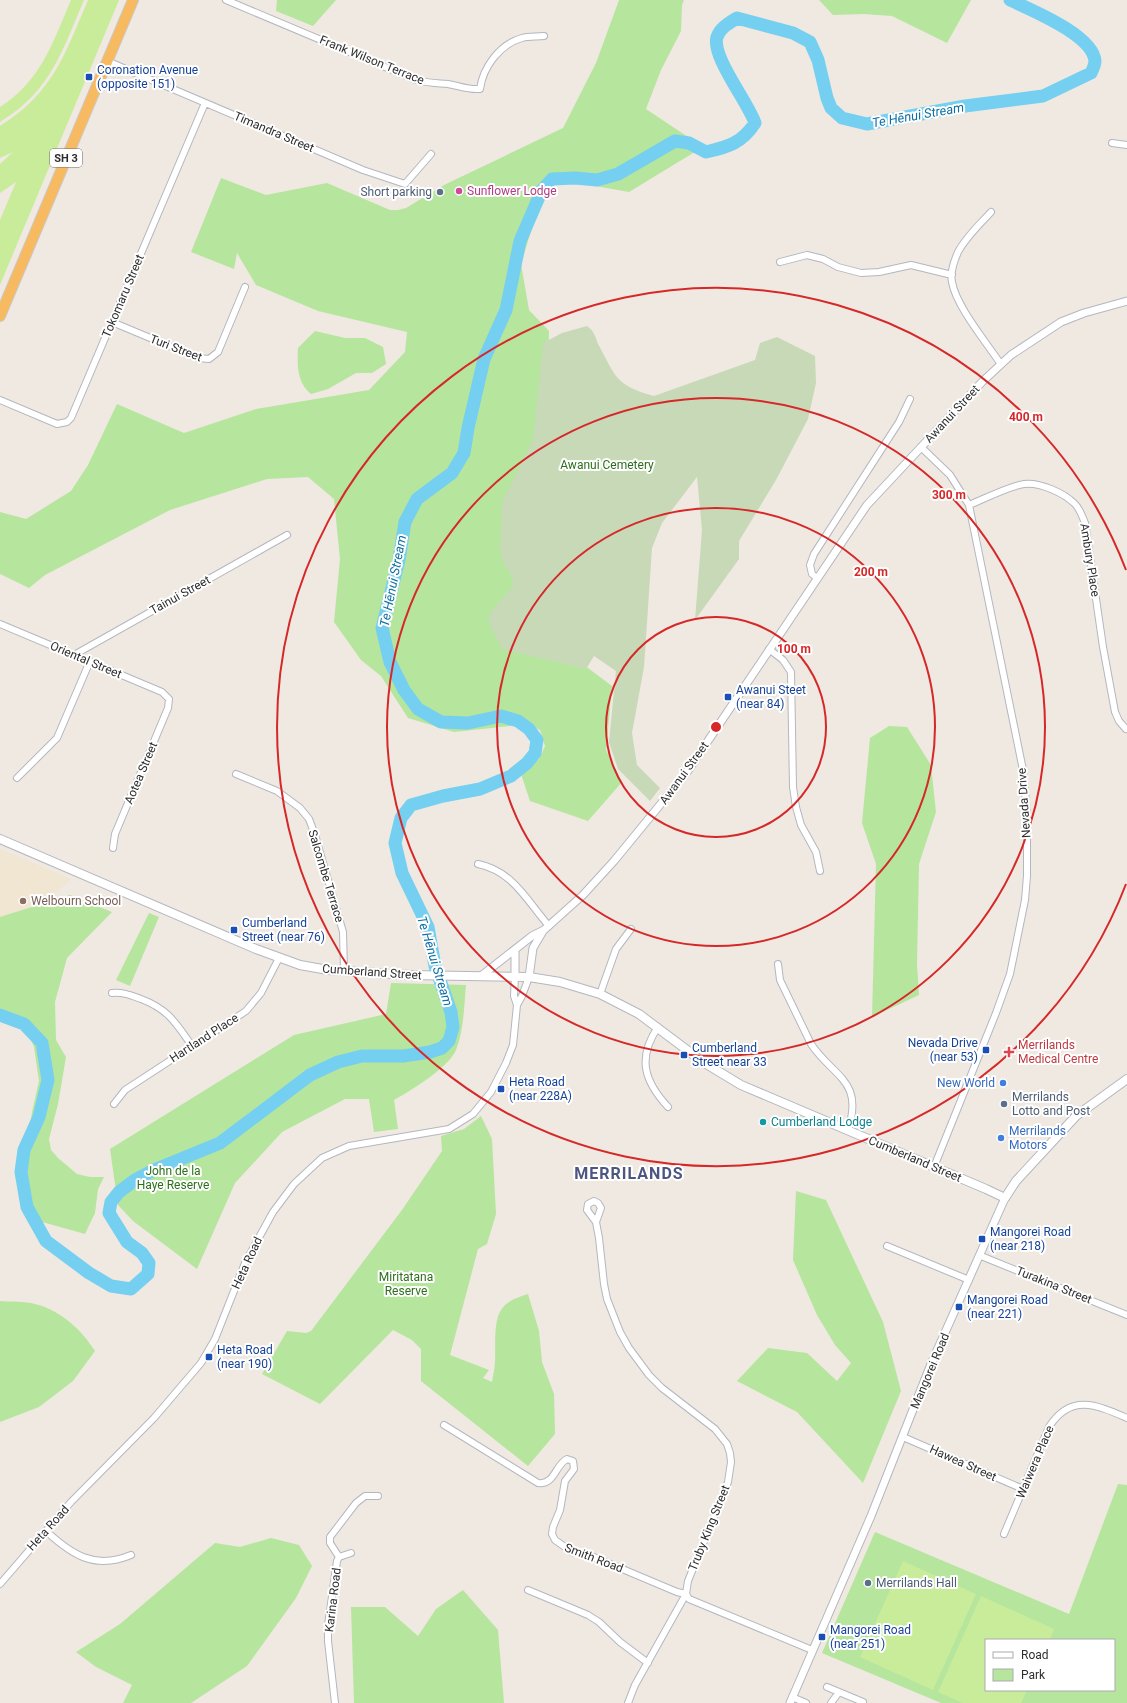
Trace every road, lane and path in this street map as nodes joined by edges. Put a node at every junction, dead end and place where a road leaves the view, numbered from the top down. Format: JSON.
{"nodes":[{"id":1,"x":133,"y":0,"type":"edge"},
{"id":2,"x":226,"y":0,"type":"edge"},
{"id":3,"x":544,"y":36,"type":"dead end"},
{"id":4,"x":107,"y":61,"type":"junction"},
{"id":5,"x":205,"y":103,"type":"junction"},
{"id":6,"x":1112,"y":143,"type":"dead end"},
{"id":7,"x":1127,"y":145,"type":"edge"},
{"id":8,"x":430,"y":154,"type":"dead end"},
{"id":9,"x":991,"y":212,"type":"dead end"},
{"id":10,"x":780,"y":262,"type":"dead end"},
{"id":11,"x":952,"y":275,"type":"junction"},
{"id":12,"x":245,"y":287,"type":"dead end"},
{"id":13,"x":1127,"y":301,"type":"edge"},
{"id":14,"x":0,"y":316,"type":"edge"},
{"id":15,"x":112,"y":322,"type":"junction"},
{"id":16,"x":1000,"y":363,"type":"junction"},
{"id":17,"x":910,"y":399,"type":"dead end"},
{"id":18,"x":0,"y":400,"type":"edge"},
{"id":19,"x":921,"y":447,"type":"junction"},
{"id":20,"x":969,"y":505,"type":"junction"},
{"id":21,"x":287,"y":535,"type":"dead end"},
{"id":22,"x":817,"y":578,"type":"junction"},
{"id":23,"x":0,"y":624,"type":"edge"},
{"id":24,"x":769,"y":649,"type":"junction"},
{"id":25,"x":74,"y":654,"type":"junction"},
{"id":26,"x":90,"y":661,"type":"junction"},
{"id":27,"x":169,"y":699,"type":"joint"},
{"id":28,"x":1126,"y":729,"type":"edge"},
{"id":29,"x":236,"y":774,"type":"dead end"},
{"id":30,"x":18,"y":778,"type":"dead end"},
{"id":31,"x":0,"y":839,"type":"edge"},
{"id":32,"x":113,"y":848,"type":"dead end"},
{"id":33,"x":478,"y":864,"type":"dead end"},
{"id":34,"x":820,"y":871,"type":"dead end"},
{"id":35,"x":546,"y":928,"type":"junction"},
{"id":36,"x":630,"y":929,"type":"dead end"},
{"id":37,"x":515,"y":950,"type":"junction"},
{"id":38,"x":279,"y":958,"type":"junction"},
{"id":39,"x":778,"y":964,"type":"dead end"},
{"id":40,"x":344,"y":971,"type":"junction"},
{"id":41,"x":481,"y":976,"type":"junction"},
{"id":42,"x":515,"y":976,"type":"junction"},
{"id":43,"x":529,"y":976,"type":"junction"},
{"id":44,"x":112,"y":994,"type":"dead end"},
{"id":45,"x":600,"y":994,"type":"junction"},
{"id":46,"x":517,"y":1005,"type":"junction"},
{"id":47,"x":658,"y":1027,"type":"junction"},
{"id":48,"x":192,"y":1046,"type":"junction"},
{"id":49,"x":1127,"y":1079,"type":"edge"},
{"id":50,"x":114,"y":1104,"type":"dead end"},
{"id":51,"x":668,"y":1107,"type":"dead end"},
{"id":52,"x":848,"y":1130,"type":"junction"},
{"id":53,"x":934,"y":1167,"type":"junction"},
{"id":54,"x":1005,"y":1198,"type":"junction"},
{"id":55,"x":596,"y":1222,"type":"dead end"},
{"id":56,"x":887,"y":1246,"type":"dead end"},
{"id":57,"x":981,"y":1256,"type":"junction"},
{"id":58,"x":969,"y":1280,"type":"junction"},
{"id":59,"x":1127,"y":1315,"type":"edge"},
{"id":60,"x":1127,"y":1418,"type":"edge"},
{"id":61,"x":444,"y":1425,"type":"dead end"},
{"id":62,"x":903,"y":1437,"type":"junction"},
{"id":63,"x":1023,"y":1489,"type":"junction"},
{"id":64,"x":378,"y":1496,"type":"dead end"},
{"id":65,"x":46,"y":1530,"type":"junction"},
{"id":66,"x":1004,"y":1534,"type":"dead end"},
{"id":67,"x":351,"y":1553,"type":"dead end"},
{"id":68,"x":131,"y":1555,"type":"dead end"},
{"id":69,"x":339,"y":1557,"type":"junction"},
{"id":70,"x":0,"y":1584,"type":"edge"},
{"id":71,"x":528,"y":1590,"type":"dead end"},
{"id":72,"x":686,"y":1594,"type":"junction"},
{"id":73,"x":812,"y":1650,"type":"junction"},
{"id":74,"x":648,"y":1663,"type":"junction"},
{"id":75,"x":827,"y":1687,"type":"dead end"},
{"id":76,"x":839,"y":1692,"type":"junction"},
{"id":77,"x":791,"y":1700,"type":"edge"},
{"id":78,"x":863,"y":1702,"type":"edge"},
{"id":79,"x":335,"y":1703,"type":"edge"},
{"id":80,"x":628,"y":1703,"type":"edge"},
{"id":81,"x":806,"y":1703,"type":"edge"},
{"id":82,"x":831,"y":1703,"type":"edge"}],
"edges":[{"from":1,"to":4,"type":"highway","number":"SH 3"},
{"from":2,"to":3,"type":"street","name":"Frank Wilson Terrace"},
{"from":4,"to":5,"type":"street","name":"Timandra Street"},
{"from":4,"to":14,"type":"highway","number":"SH 3"},
{"from":5,"to":8,"type":"street","name":"Timandra Street"},
{"from":5,"to":15,"type":"street","name":"Tokomaru Street"},
{"from":6,"to":7,"type":"street"},
{"from":9,"to":11,"type":"street"},
{"from":10,"to":11,"type":"street"},
{"from":11,"to":16,"type":"street"},
{"from":12,"to":15,"type":"street","name":"Turi Street"},
{"from":13,"to":16,"type":"street","name":"Awanui Street"},
{"from":15,"to":18,"type":"street","name":"Tokomaru Street"},
{"from":16,"to":19,"type":"street","name":"Awanui Street"},
{"from":17,"to":22,"type":"street"},
{"from":19,"to":20,"type":"street","name":"Nevada Drive"},
{"from":19,"to":22,"type":"street","name":"Awanui Street"},
{"from":20,"to":28,"type":"street","name":"Ambury Place"},
{"from":20,"to":53,"type":"street","name":"Nevada Drive"},
{"from":21,"to":25,"type":"street","name":"Tainui Street"},
{"from":22,"to":24,"type":"street","name":"Awanui Street"},
{"from":23,"to":25,"type":"street","name":"Oriental Street"},
{"from":24,"to":34,"type":"street"},
{"from":24,"to":35,"type":"street","name":"Awanui Street"},
{"from":25,"to":26,"type":"street","name":"Oriental Street"},
{"from":26,"to":27,"type":"street","name":"Oriental Street"},
{"from":26,"to":30,"type":"street"},
{"from":27,"to":32,"type":"street","name":"Aotea Street"},
{"from":29,"to":40,"type":"street","name":"Salcombe Terrace"},
{"from":31,"to":38,"type":"main road","name":"Cumberland Street"},
{"from":33,"to":35,"type":"street"},
{"from":35,"to":37,"type":"street","name":"Awanui Street"},
{"from":35,"to":43,"type":"street","name":"Awanui Street"},
{"from":36,"to":45,"type":"street"},
{"from":37,"to":41,"type":"street","name":"Awanui Street"},
{"from":37,"to":42,"type":"street"},
{"from":38,"to":40,"type":"main road","name":"Cumberland Street"},
{"from":38,"to":48,"type":"street","name":"Hartland Place"},
{"from":39,"to":52,"type":"street"},
{"from":40,"to":41,"type":"main road","name":"Cumberland Street"},
{"from":41,"to":42,"type":"main road","name":"Cumberland Street"},
{"from":42,"to":43,"type":"main road","name":"Cumberland Street"},
{"from":42,"to":46,"type":"street","name":"Heta Road"},
{"from":43,"to":45,"type":"main road","name":"Cumberland Street"},
{"from":43,"to":46,"type":"street","name":"Heta Road"},
{"from":44,"to":48,"type":"street"},
{"from":45,"to":47,"type":"main road","name":"Cumberland Street"},
{"from":46,"to":65,"type":"street","name":"Heta Road"},
{"from":47,"to":51,"type":"street"},
{"from":47,"to":52,"type":"main road","name":"Cumberland Street"},
{"from":48,"to":50,"type":"street","name":"Hartland Place"},
{"from":49,"to":54,"type":"main road","name":"Mangorei Road"},
{"from":52,"to":53,"type":"main road","name":"Cumberland Street"},
{"from":53,"to":54,"type":"main road","name":"Cumberland Street"},
{"from":54,"to":57,"type":"street","name":"Mangorei Road"},
{"from":55,"to":72,"type":"street","name":"Truby King Street"},
{"from":56,"to":58,"type":"street"},
{"from":57,"to":58,"type":"street","name":"Mangorei Road"},
{"from":57,"to":59,"type":"street","name":"Turakina Street"},
{"from":58,"to":62,"type":"street","name":"Mangorei Road"},
{"from":60,"to":63,"type":"street","name":"Waiwera Place"},
{"from":61,"to":72,"type":"street","name":"Smith Road"},
{"from":62,"to":63,"type":"street","name":"Hawea Street"},
{"from":62,"to":73,"type":"street","name":"Mangorei Road"},
{"from":63,"to":66,"type":"street","name":"Waiwera Place"},
{"from":64,"to":69,"type":"street"},
{"from":65,"to":68,"type":"street"},
{"from":65,"to":70,"type":"street","name":"Heta Road"},
{"from":67,"to":69,"type":"street","name":"Karina Road"},
{"from":69,"to":79,"type":"street","name":"Karina Road"},
{"from":71,"to":74,"type":"street"},
{"from":72,"to":73,"type":"street","name":"Smith Road"},
{"from":72,"to":74,"type":"street","name":"Truby King Street"},
{"from":73,"to":77,"type":"street","name":"Mangorei Road"},
{"from":74,"to":80,"type":"street","name":"Truby King Street"},
{"from":75,"to":76,"type":"street"},
{"from":76,"to":78,"type":"street"},
{"from":76,"to":82,"type":"street"},
{"from":77,"to":81,"type":"street"}]}
